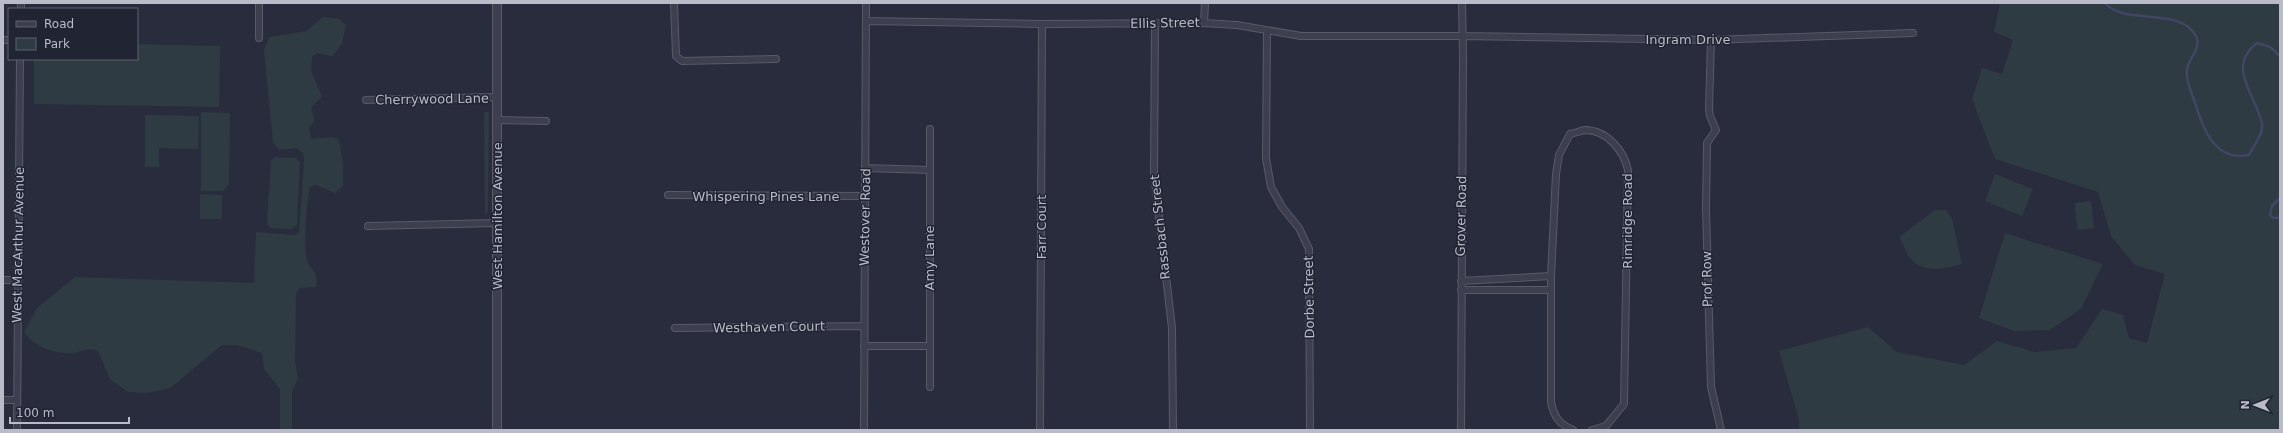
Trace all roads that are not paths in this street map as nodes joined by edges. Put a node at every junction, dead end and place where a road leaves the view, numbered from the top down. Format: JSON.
{"nodes":[{"id":1,"x":258,"y":3,"type":"edge"},
{"id":2,"x":497,"y":3,"type":"edge"},
{"id":3,"x":674,"y":3,"type":"edge"},
{"id":4,"x":866,"y":3,"type":"edge"},
{"id":5,"x":1205,"y":3,"type":"edge"},
{"id":6,"x":1462,"y":3,"type":"edge"},
{"id":7,"x":866,"y":20,"type":"junction"},
{"id":8,"x":1204,"y":23,"type":"junction"},
{"id":9,"x":1042,"y":24,"type":"junction"},
{"id":10,"x":1155,"y":24,"type":"junction"},
{"id":11,"x":1267,"y":31,"type":"junction"},
{"id":12,"x":1913,"y":33,"type":"dead end"},
{"id":13,"x":1463,"y":36,"type":"junction"},
{"id":14,"x":259,"y":38,"type":"dead end"},
{"id":15,"x":1710,"y":40,"type":"junction"},
{"id":16,"x":776,"y":59,"type":"dead end"},
{"id":17,"x":20,"y":60,"type":"edge"},
{"id":18,"x":497,"y":97,"type":"junction"},
{"id":19,"x":366,"y":100,"type":"dead end"},
{"id":20,"x":498,"y":120,"type":"junction"},
{"id":21,"x":546,"y":121,"type":"dead end"},
{"id":22,"x":930,"y":129,"type":"dead end"},
{"id":23,"x":865,"y":168,"type":"junction"},
{"id":24,"x":930,"y":170,"type":"junction"},
{"id":25,"x":668,"y":195,"type":"dead end"},
{"id":26,"x":865,"y":196,"type":"junction"},
{"id":27,"x":496,"y":223,"type":"junction"},
{"id":28,"x":368,"y":226,"type":"dead end"},
{"id":29,"x":1551,"y":276,"type":"junction"},
{"id":30,"x":3,"y":280,"type":"edge"},
{"id":31,"x":18,"y":280,"type":"junction"},
{"id":32,"x":1461,"y":280,"type":"junction"},
{"id":33,"x":1461,"y":290,"type":"junction"},
{"id":34,"x":1551,"y":290,"type":"junction"},
{"id":35,"x":864,"y":326,"type":"junction"},
{"id":36,"x":675,"y":328,"type":"dead end"},
{"id":37,"x":864,"y":346,"type":"junction"},
{"id":38,"x":928,"y":346,"type":"junction"},
{"id":39,"x":930,"y":387,"type":"dead end"},
{"id":40,"x":3,"y":400,"type":"edge"},
{"id":41,"x":17,"y":400,"type":"junction"},
{"id":42,"x":17,"y":430,"type":"edge"},
{"id":43,"x":496,"y":430,"type":"edge"},
{"id":44,"x":864,"y":430,"type":"edge"},
{"id":45,"x":1040,"y":430,"type":"edge"},
{"id":46,"x":1173,"y":430,"type":"edge"},
{"id":47,"x":1310,"y":430,"type":"edge"},
{"id":48,"x":1461,"y":430,"type":"edge"},
{"id":49,"x":1573,"y":430,"type":"edge"},
{"id":50,"x":1592,"y":430,"type":"edge"},
{"id":51,"x":1721,"y":430,"type":"edge"}],
"edges":[{"from":1,"to":14,"type":"street"},
{"from":2,"to":18,"type":"street","name":"West Hamilton Avenue"},
{"from":3,"to":16,"type":"street"},
{"from":4,"to":7,"type":"street","name":"Westover Road"},
{"from":5,"to":8,"type":"street"},
{"from":6,"to":13,"type":"street","name":"Grover Road"},
{"from":7,"to":9,"type":"street","name":"Ellis Street"},
{"from":7,"to":23,"type":"street","name":"Westover Road"},
{"from":8,"to":10,"type":"street","name":"Ellis Street"},
{"from":8,"to":11,"type":"street","name":"Ellis Street"},
{"from":9,"to":10,"type":"street","name":"Ellis Street"},
{"from":9,"to":45,"type":"street","name":"Farr Court"},
{"from":10,"to":46,"type":"street","name":"Rassbach Street"},
{"from":11,"to":13,"type":"street","name":"Ellis Street"},
{"from":11,"to":47,"type":"street","name":"Dorbe Street"},
{"from":12,"to":15,"type":"street","name":"Ingram Drive"},
{"from":13,"to":15,"type":"street","name":"Ingram Drive"},
{"from":13,"to":32,"type":"street","name":"Grover Road"},
{"from":15,"to":51,"type":"street","name":"Prof Row"},
{"from":17,"to":31,"type":"street","name":"West MacArthur Avenue"},
{"from":18,"to":19,"type":"street","name":"Cherrywood Lane"},
{"from":18,"to":20,"type":"street","name":"West Hamilton Avenue"},
{"from":20,"to":21,"type":"street"},
{"from":20,"to":27,"type":"street","name":"West Hamilton Avenue"},
{"from":22,"to":24,"type":"street","name":"Amy Lane"},
{"from":23,"to":24,"type":"street"},
{"from":23,"to":26,"type":"street","name":"Westover Road"},
{"from":24,"to":38,"type":"street","name":"Amy Lane"},
{"from":25,"to":26,"type":"street","name":"Whispering Pines Lane"},
{"from":26,"to":35,"type":"street","name":"Westover Road"},
{"from":27,"to":28,"type":"street"},
{"from":27,"to":43,"type":"street","name":"West Hamilton Avenue"},
{"from":29,"to":32,"type":"street"},
{"from":29,"to":34,"type":"street","name":"Rimridge Road"},
{"from":29,"to":50,"type":"street","name":"Rimridge Road"},
{"from":30,"to":31,"type":"street"},
{"from":31,"to":41,"type":"street","name":"West MacArthur Avenue"},
{"from":32,"to":33,"type":"street","name":"Grover Road"},
{"from":33,"to":34,"type":"street"},
{"from":33,"to":48,"type":"street","name":"Grover Road"},
{"from":34,"to":49,"type":"street","name":"Rimridge Road"},
{"from":35,"to":36,"type":"street","name":"Westhaven Court"},
{"from":35,"to":37,"type":"street","name":"Westover Road"},
{"from":37,"to":38,"type":"street"},
{"from":37,"to":44,"type":"street","name":"Westover Road"},
{"from":38,"to":39,"type":"street","name":"Amy Lane"},
{"from":40,"to":41,"type":"street"},
{"from":41,"to":42,"type":"street","name":"West MacArthur Avenue"}]}
